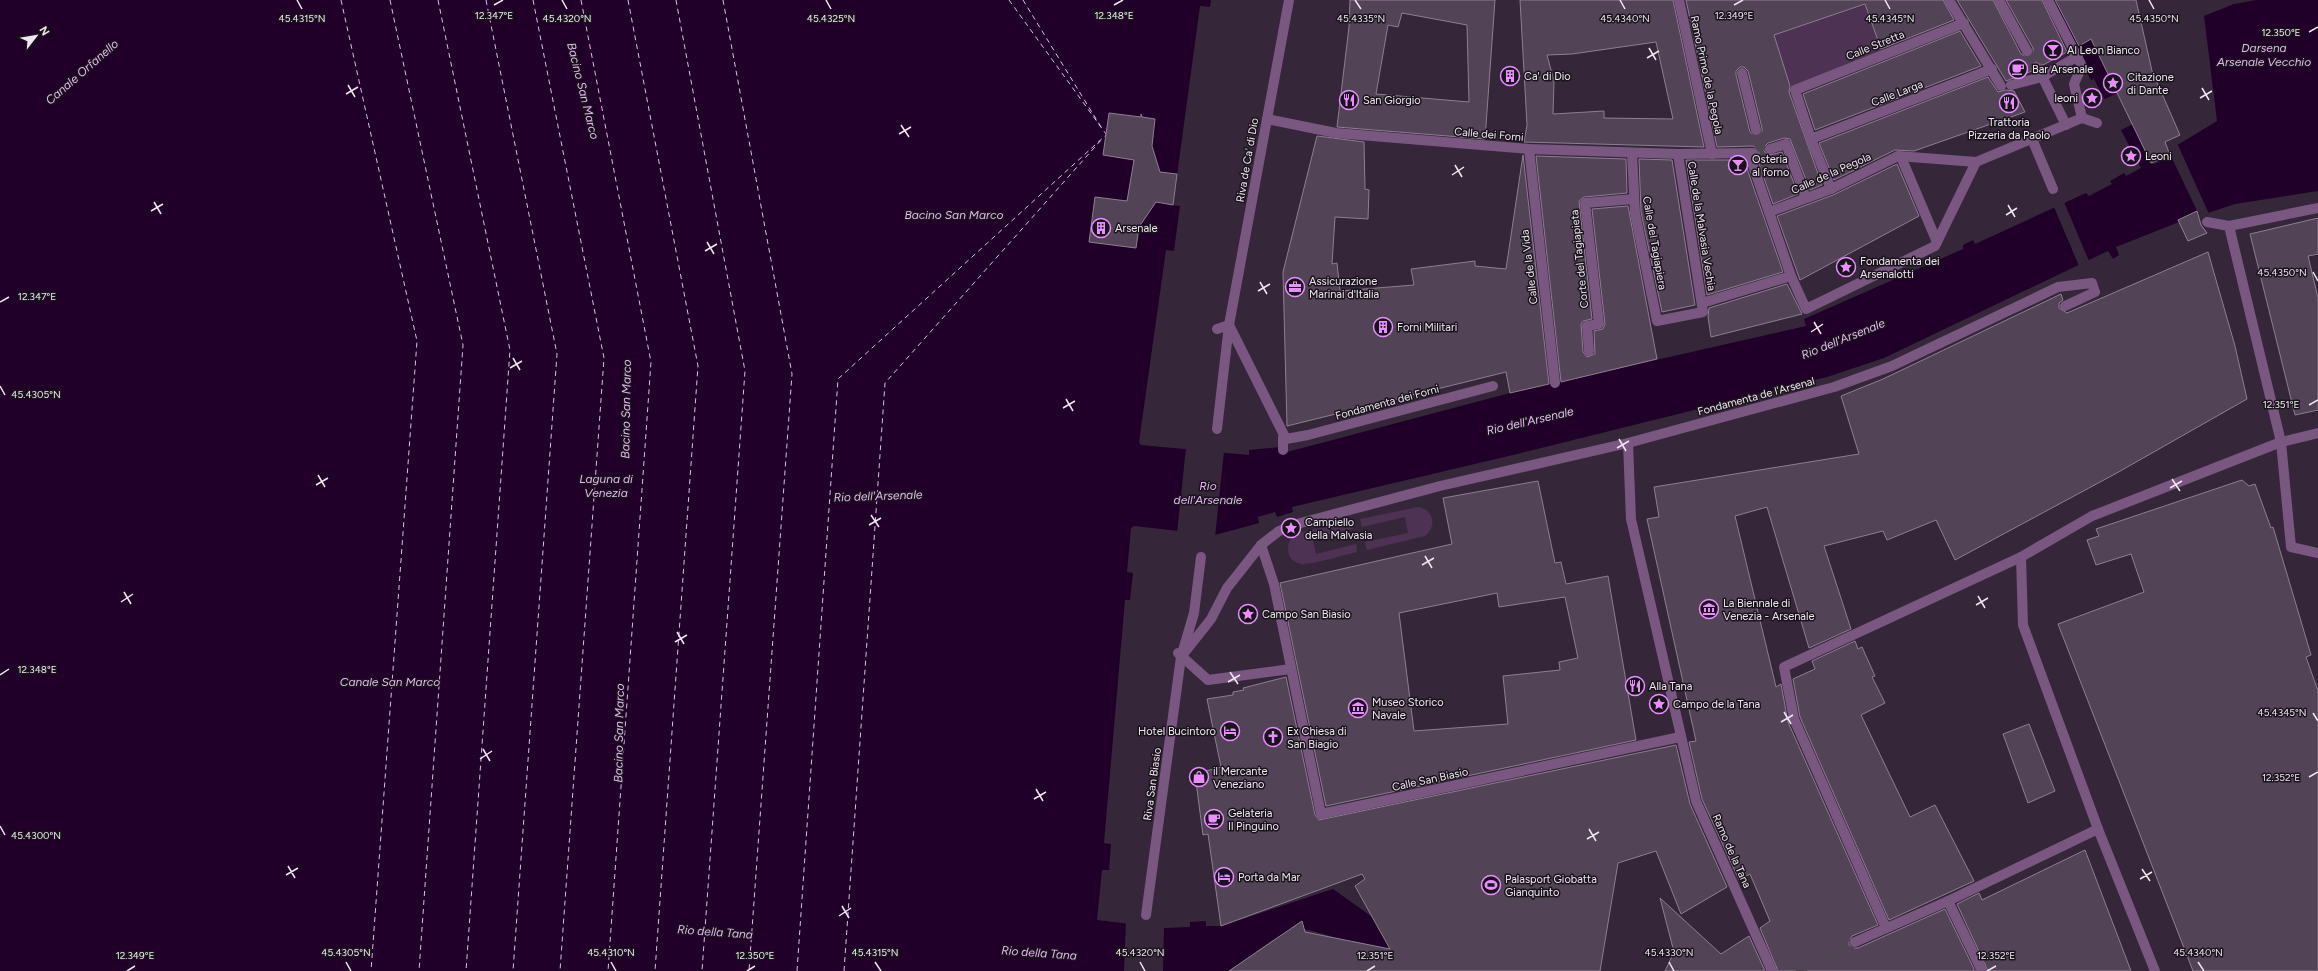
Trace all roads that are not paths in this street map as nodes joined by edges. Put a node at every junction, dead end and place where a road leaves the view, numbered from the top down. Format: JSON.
{"nodes":[{"id":1,"x":1289,"y":0,"type":"edge"},
{"id":2,"x":1679,"y":0,"type":"edge"},
{"id":3,"x":1949,"y":0,"type":"edge"},
{"id":4,"x":1999,"y":0,"type":"edge"},
{"id":5,"x":2048,"y":0,"type":"edge"},
{"id":6,"x":1964,"y":23,"type":"junction"},
{"id":7,"x":2027,"y":51,"type":"tunnel mouth"},
{"id":8,"x":2076,"y":52,"type":"junction"},
{"id":9,"x":1992,"y":69,"type":"junction"},
{"id":10,"x":1742,"y":73,"type":"dead end"},
{"id":11,"x":2040,"y":73,"type":"junction"},
{"id":12,"x":2082,"y":118,"type":"junction"},
{"id":13,"x":1267,"y":119,"type":"junction"},
{"id":14,"x":2096,"y":123,"type":"dead end"},
{"id":15,"x":2066,"y":125,"type":"junction"},
{"id":16,"x":1756,"y":130,"type":"tunnel mouth"},
{"id":17,"x":1811,"y":139,"type":"junction"},
{"id":18,"x":2032,"y":139,"type":"junction"},
{"id":19,"x":1770,"y":148,"type":"dead end"},
{"id":20,"x":1529,"y":149,"type":"junction"},
{"id":21,"x":1632,"y":153,"type":"junction"},
{"id":22,"x":1678,"y":154,"type":"junction"},
{"id":23,"x":1712,"y":154,"type":"junction"},
{"id":24,"x":1901,"y":157,"type":"junction"},
{"id":25,"x":1976,"y":162,"type":"junction"},
{"id":26,"x":1831,"y":189,"type":"junction"},
{"id":27,"x":2053,"y":189,"type":"dead end"},
{"id":28,"x":1806,"y":198,"type":"junction"},
{"id":29,"x":1634,"y":199,"type":"junction"},
{"id":30,"x":2318,"y":208,"type":"edge"},
{"id":31,"x":1769,"y":212,"type":"junction"},
{"id":32,"x":2207,"y":222,"type":"dead end"},
{"id":33,"x":2229,"y":226,"type":"junction"},
{"id":34,"x":1936,"y":244,"type":"junction"},
{"id":35,"x":1793,"y":279,"type":"junction"},
{"id":36,"x":2063,"y":286,"type":"junction"},
{"id":37,"x":1702,"y":303,"type":"junction"},
{"id":38,"x":1229,"y":324,"type":"junction"},
{"id":39,"x":1216,"y":329,"type":"dead end"},
{"id":40,"x":1589,"y":351,"type":"dead end"},
{"id":41,"x":1555,"y":383,"type":"dead end"},
{"id":42,"x":1493,"y":386,"type":"dead end"},
{"id":43,"x":1217,"y":429,"type":"dead end"},
{"id":44,"x":2318,"y":433,"type":"edge"},
{"id":45,"x":1285,"y":438,"type":"junction"},
{"id":46,"x":2281,"y":442,"type":"junction"},
{"id":47,"x":1628,"y":443,"type":"junction"},
{"id":48,"x":1283,"y":450,"type":"dead end"},
{"id":49,"x":1263,"y":544,"type":"junction"},
{"id":50,"x":2318,"y":553,"type":"edge"},
{"id":51,"x":1201,"y":557,"type":"dead end"},
{"id":52,"x":2021,"y":557,"type":"junction"},
{"id":53,"x":1179,"y":655,"type":"junction"},
{"id":54,"x":1291,"y":673,"type":"junction"},
{"id":55,"x":1680,"y":737,"type":"junction"},
{"id":56,"x":2098,"y":829,"type":"junction"},
{"id":57,"x":1948,"y":901,"type":"junction"},
{"id":58,"x":1146,"y":915,"type":"dead end"},
{"id":59,"x":1886,"y":928,"type":"junction"},
{"id":60,"x":1855,"y":942,"type":"tunnel mouth"},
{"id":61,"x":1772,"y":971,"type":"edge"},
{"id":62,"x":1982,"y":971,"type":"edge"},
{"id":63,"x":2155,"y":971,"type":"edge"}],
"edges":[{"from":1,"to":13,"type":"street","name":"Riva de Ca' di Dio"},
{"from":2,"to":23,"type":"street","name":"Ramo Primo de la Pegola"},
{"from":3,"to":6,"type":"street"},
{"from":4,"to":7,"type":"street"},
{"from":5,"to":8,"type":"street"},
{"from":6,"to":9,"type":"street"},
{"from":6,"to":17,"type":"street","name":"Calle Stretta"},
{"from":8,"to":11,"type":"street"},
{"from":8,"to":12,"type":"street"},
{"from":9,"to":11,"type":"street"},
{"from":9,"to":17,"type":"street","name":"Calle Larga"},
{"from":10,"to":16,"type":"street"},
{"from":11,"to":15,"type":"street"},
{"from":12,"to":14,"type":"street"},
{"from":12,"to":15,"type":"street"},
{"from":13,"to":20,"type":"street","name":"Calle dei Forni"},
{"from":13,"to":38,"type":"street","name":"Riva de Ca' di Dio"},
{"from":15,"to":18,"type":"street"},
{"from":17,"to":26,"type":"street"},
{"from":18,"to":25,"type":"street"},
{"from":18,"to":27,"type":"street"},
{"from":19,"to":28,"type":"street"},
{"from":20,"to":21,"type":"street","name":"Calle dei Forni"},
{"from":20,"to":41,"type":"street","name":"Calle de la Vida"},
{"from":21,"to":22,"type":"street","name":"Calle dei Forni"},
{"from":21,"to":29,"type":"street","name":"Calle del Tagiapiera"},
{"from":22,"to":23,"type":"street","name":"Calle dei Forni"},
{"from":22,"to":37,"type":"street","name":"Calle de la Malvasia Vechia"},
{"from":23,"to":31,"type":"street"},
{"from":24,"to":25,"type":"street"},
{"from":24,"to":26,"type":"street","name":"Calle de la Pegola"},
{"from":24,"to":34,"type":"street"},
{"from":25,"to":34,"type":"street"},
{"from":26,"to":28,"type":"street","name":"Calle de la Pegola"},
{"from":28,"to":31,"type":"street","name":"Calle de la Pegola"},
{"from":29,"to":37,"type":"street","name":"Calle del Tagiapiera"},
{"from":29,"to":40,"type":"street","name":"Corte del Tagiapieta"},
{"from":30,"to":33,"type":"street"},
{"from":31,"to":35,"type":"street"},
{"from":32,"to":33,"type":"street"},
{"from":33,"to":46,"type":"street"},
{"from":34,"to":35,"type":"street"},
{"from":35,"to":37,"type":"street"},
{"from":36,"to":36,"type":"street","name":"Fondamenta de l'Arsenal"},
{"from":36,"to":47,"type":"street","name":"Fondamenta de l'Arsenal"},
{"from":38,"to":39,"type":"street"},
{"from":38,"to":43,"type":"street","name":"Riva de Ca' di Dio"},
{"from":38,"to":45,"type":"street"},
{"from":42,"to":45,"type":"street","name":"Fondamenta dei Forni"},
{"from":44,"to":46,"type":"street"},
{"from":45,"to":48,"type":"street"},
{"from":46,"to":50,"type":"street"},
{"from":46,"to":52,"type":"street"},
{"from":47,"to":49,"type":"street","name":"Fondamenta de l'Arsenal"},
{"from":47,"to":55,"type":"street"},
{"from":49,"to":53,"type":"street","name":"Riva San Biasio"},
{"from":49,"to":54,"type":"street"},
{"from":51,"to":53,"type":"street","name":"Riva San Biasio"},
{"from":52,"to":56,"type":"street"},
{"from":52,"to":59,"type":"street"},
{"from":53,"to":54,"type":"street"},
{"from":53,"to":58,"type":"street","name":"Riva San Biasio"},
{"from":54,"to":55,"type":"street","name":"Calle San Biasio"},
{"from":55,"to":61,"type":"street","name":"Ramo de la Tana"},
{"from":56,"to":57,"type":"street"},
{"from":56,"to":63,"type":"street"},
{"from":57,"to":59,"type":"street"},
{"from":57,"to":62,"type":"street"},
{"from":59,"to":60,"type":"street"}]}
